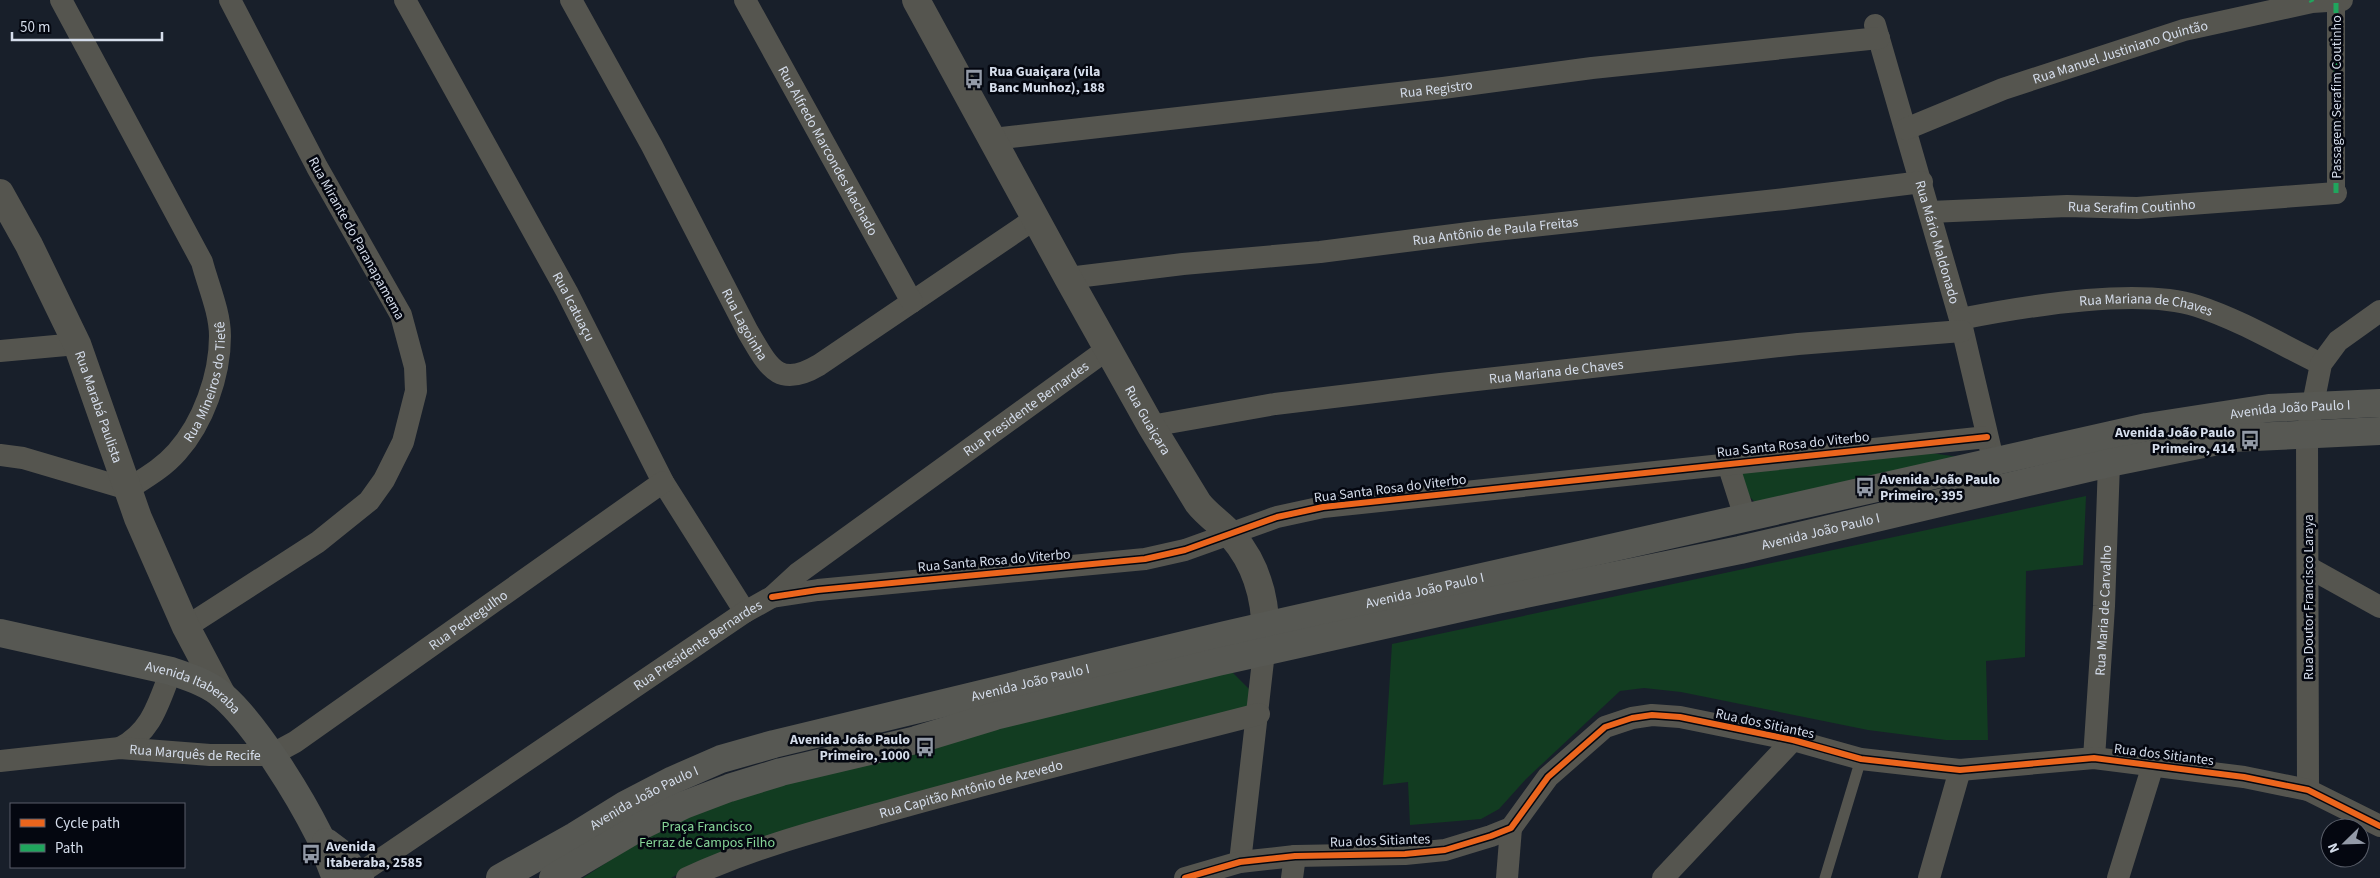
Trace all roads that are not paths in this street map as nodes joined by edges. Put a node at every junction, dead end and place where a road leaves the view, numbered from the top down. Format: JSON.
{"nodes":[{"id":1,"x":61,"y":0,"type":"edge"},
{"id":2,"x":230,"y":0,"type":"edge"},
{"id":3,"x":404,"y":0,"type":"edge"},
{"id":4,"x":571,"y":0,"type":"edge"},
{"id":5,"x":745,"y":0,"type":"edge"},
{"id":6,"x":916,"y":0,"type":"edge"},
{"id":7,"x":2339,"y":0,"type":"edge"},
{"id":8,"x":2312,"y":1,"type":"edge"},
{"id":9,"x":1877,"y":31,"type":"joint"},
{"id":10,"x":1906,"y":129,"type":"junction"},
{"id":11,"x":993,"y":139,"type":"junction"},
{"id":12,"x":1922,"y":182,"type":"junction"},
{"id":13,"x":0,"y":193,"type":"edge"},
{"id":14,"x":2336,"y":193,"type":"joint"},
{"id":15,"x":1930,"y":212,"type":"junction"},
{"id":16,"x":1036,"y":218,"type":"junction"},
{"id":17,"x":1068,"y":278,"type":"junction"},
{"id":18,"x":912,"y":302,"type":"junction"},
{"id":19,"x":2380,"y":311,"type":"edge"},
{"id":20,"x":1961,"y":325,"type":"junction"},
{"id":21,"x":77,"y":344,"type":"junction"},
{"id":22,"x":1109,"y":348,"type":"junction"},
{"id":23,"x":0,"y":351,"type":"edge"},
{"id":24,"x":2321,"y":364,"type":"junction"},
{"id":25,"x":2380,"y":403,"type":"edge"},
{"id":26,"x":2312,"y":405,"type":"junction"},
{"id":27,"x":1151,"y":426,"type":"junction"},
{"id":28,"x":2380,"y":431,"type":"edge"},
{"id":29,"x":2307,"y":434,"type":"junction"},
{"id":30,"x":1990,"y":449,"type":"junction"},
{"id":31,"x":0,"y":455,"type":"edge"},
{"id":32,"x":2109,"y":463,"type":"junction"},
{"id":33,"x":1728,"y":464,"type":"junction"},
{"id":34,"x":663,"y":482,"type":"junction"},
{"id":35,"x":128,"y":489,"type":"junction"},
{"id":36,"x":1917,"y":508,"type":"junction"},
{"id":37,"x":1745,"y":516,"type":"junction"},
{"id":38,"x":1232,"y":535,"type":"junction"},
{"id":39,"x":2308,"y":567,"type":"junction"},
{"id":40,"x":772,"y":597,"type":"junction"},
{"id":41,"x":2380,"y":607,"type":"edge"},
{"id":42,"x":746,"y":612,"type":"junction"},
{"id":43,"x":186,"y":627,"type":"junction"},
{"id":44,"x":0,"y":633,"type":"edge"},
{"id":45,"x":1265,"y":639,"type":"junction"},
{"id":46,"x":171,"y":671,"type":"junction"},
{"id":47,"x":222,"y":695,"type":"junction"},
{"id":48,"x":155,"y":712,"type":"junction"},
{"id":49,"x":1259,"y":714,"type":"junction"},
{"id":50,"x":1793,"y":740,"type":"junction"},
{"id":51,"x":120,"y":748,"type":"junction"},
{"id":52,"x":179,"y":753,"type":"junction"},
{"id":53,"x":271,"y":755,"type":"junction"},
{"id":54,"x":2094,"y":758,"type":"junction"},
{"id":55,"x":1861,"y":759,"type":"junction"},
{"id":56,"x":0,"y":760,"type":"edge"},
{"id":57,"x":2153,"y":764,"type":"junction"},
{"id":58,"x":1960,"y":770,"type":"junction"},
{"id":59,"x":2308,"y":790,"type":"junction"},
{"id":60,"x":2380,"y":826,"type":"edge"},
{"id":61,"x":1511,"y":828,"type":"junction"},
{"id":62,"x":1295,"y":856,"type":"junction"},
{"id":63,"x":1240,"y":862,"type":"junction"},
{"id":64,"x":352,"y":877,"type":"edge"},
{"id":65,"x":500,"y":878,"type":"edge"},
{"id":66,"x":553,"y":878,"type":"edge"},
{"id":67,"x":687,"y":878,"type":"edge"},
{"id":68,"x":1185,"y":878,"type":"edge"},
{"id":69,"x":1292,"y":878,"type":"edge"},
{"id":70,"x":1507,"y":878,"type":"edge"},
{"id":71,"x":1663,"y":878,"type":"edge"},
{"id":72,"x":1826,"y":878,"type":"edge"},
{"id":73,"x":1930,"y":878,"type":"edge"},
{"id":74,"x":2118,"y":878,"type":"edge"}],
"edges":[{"from":1,"to":35,"type":"street","name":"Rua Mineiros do Tietê"},
{"from":2,"to":43,"type":"street","name":"Rua Mirante do Paranapamema"},
{"from":3,"to":34,"type":"street","name":"Rua Icatuaçu"},
{"from":4,"to":18,"type":"street","name":"Rua Lagoinha"},
{"from":5,"to":18,"type":"street","name":"Rua Alfredo Marcondes Machado"},
{"from":6,"to":11,"type":"street","name":"Rua Guaiçara"},
{"from":7,"to":8,"type":"street","name":"Rua Manuel Justiniano Quintão"},
{"from":7,"to":14,"type":"street","name":"Passagem Serafim Coutinho"},
{"from":8,"to":10,"type":"street","name":"Rua Manuel Justiniano Quintão"},
{"from":9,"to":10,"type":"street","name":"Rua Mário Maldonado"},
{"from":9,"to":11,"type":"street","name":"Rua Registro"},
{"from":10,"to":12,"type":"street","name":"Rua Mário Maldonado"},
{"from":11,"to":16,"type":"street","name":"Rua Guaiçara"},
{"from":12,"to":15,"type":"street","name":"Rua Mário Maldonado"},
{"from":12,"to":17,"type":"street","name":"Rua Antônio de Paula Freitas"},
{"from":13,"to":21,"type":"street","name":"Rua Marabá Paulista"},
{"from":14,"to":15,"type":"street","name":"Rua Serafim Coutinho"},
{"from":15,"to":20,"type":"street","name":"Rua Mário Maldonado"},
{"from":16,"to":17,"type":"street","name":"Rua Guaiçara"},
{"from":16,"to":18,"type":"street","name":"Rua Lagoinha"},
{"from":17,"to":22,"type":"street","name":"Rua Guaiçara"},
{"from":19,"to":24,"type":"street"},
{"from":20,"to":24,"type":"street","name":"Rua Mariana de Chaves"},
{"from":20,"to":27,"type":"street","name":"Rua Mariana de Chaves"},
{"from":20,"to":30,"type":"street","name":"Rua Mário Maldonado"},
{"from":21,"to":23,"type":"street"},
{"from":21,"to":35,"type":"street","name":"Rua Marabá Paulista"},
{"from":22,"to":27,"type":"street","name":"Rua Guaiçara"},
{"from":22,"to":40,"type":"street","name":"Rua Presidente Bernardes"},
{"from":24,"to":26,"type":"street","name":"Rua Doutor Francisco Laraya"},
{"from":25,"to":26,"type":"main road","name":"Avenida João Paulo I"},
{"from":26,"to":29,"type":"street","name":"Rua Doutor Francisco Laraya"},
{"from":26,"to":30,"type":"main road","name":"Avenida João Paulo I"},
{"from":27,"to":38,"type":"street","name":"Rua Guaiçara"},
{"from":28,"to":29,"type":"main road","name":"Avenida João Paulo I"},
{"from":29,"to":32,"type":"main road","name":"Avenida João Paulo I"},
{"from":29,"to":39,"type":"street","name":"Rua Doutor Francisco Laraya"},
{"from":30,"to":33,"type":"street","name":"Rua Santa Rosa do Viterbo"},
{"from":30,"to":36,"type":"main road"},
{"from":30,"to":37,"type":"main road","name":"Avenida João Paulo I"},
{"from":31,"to":35,"type":"street"},
{"from":32,"to":36,"type":"main road","name":"Avenida João Paulo I"},
{"from":32,"to":54,"type":"street","name":"Rua Maria de Carvalho"},
{"from":33,"to":37,"type":"street"},
{"from":33,"to":38,"type":"street","name":"Rua Santa Rosa do Viterbo"},
{"from":34,"to":42,"type":"street","name":"Rua Icatuaçu"},
{"from":34,"to":53,"type":"street","name":"Rua Pedregulho"},
{"from":35,"to":43,"type":"street","name":"Rua Marabá Paulista"},
{"from":36,"to":45,"type":"main road","name":"Avenida João Paulo I"},
{"from":37,"to":45,"type":"main road","name":"Avenida João Paulo I"},
{"from":38,"to":40,"type":"street","name":"Rua Santa Rosa do Viterbo"},
{"from":38,"to":45,"type":"street","name":"Rua Guaiçara"},
{"from":39,"to":41,"type":"street"},
{"from":39,"to":59,"type":"street","name":"Rua Doutor Francisco Laraya"},
{"from":40,"to":42,"type":"street","name":"Rua Presidente Bernardes"},
{"from":42,"to":64,"type":"street","name":"Rua Presidente Bernardes"},
{"from":43,"to":46,"type":"street"},
{"from":43,"to":47,"type":"street","name":"Rua Marabá Paulista"},
{"from":44,"to":46,"type":"main road","name":"Avenida Itaberaba"},
{"from":45,"to":49,"type":"street","name":"Rua Guaiçara"},
{"from":45,"to":65,"type":"main road","name":"Avenida João Paulo I"},
{"from":45,"to":66,"type":"main road","name":"Avenida João Paulo I"},
{"from":46,"to":47,"type":"main road","name":"Avenida Itaberaba"},
{"from":46,"to":48,"type":"street","name":"Rua Marquês de Recife"},
{"from":47,"to":53,"type":"main road","name":"Avenida Itaberaba"},
{"from":48,"to":51,"type":"street","name":"Rua Marquês de Recife"},
{"from":48,"to":52,"type":"street"},
{"from":49,"to":63,"type":"street","name":"Rua Guaiçara"},
{"from":49,"to":67,"type":"street","name":"Rua Capitão Antônio de Azevedo"},
{"from":50,"to":55,"type":"street","name":"Rua dos Sitiantes"},
{"from":50,"to":61,"type":"street","name":"Rua dos Sitiantes"},
{"from":50,"to":71,"type":"street"},
{"from":51,"to":52,"type":"street","name":"Rua Marquês de Recife"},
{"from":51,"to":56,"type":"street","name":"Rua Marquês de Recife"},
{"from":52,"to":53,"type":"street","name":"Rua Marquês de Recife"},
{"from":53,"to":64,"type":"main road","name":"Avenida Itaberaba"},
{"from":54,"to":57,"type":"street","name":"Rua dos Sitiantes"},
{"from":54,"to":58,"type":"street","name":"Rua dos Sitiantes"},
{"from":55,"to":58,"type":"street","name":"Rua dos Sitiantes"},
{"from":55,"to":72,"type":"lane"},
{"from":57,"to":59,"type":"street","name":"Rua dos Sitiantes"},
{"from":57,"to":74,"type":"street"},
{"from":58,"to":73,"type":"street"},
{"from":59,"to":60,"type":"street","name":"Rua dos Sitiantes"},
{"from":61,"to":62,"type":"street","name":"Rua dos Sitiantes"},
{"from":61,"to":70,"type":"street"},
{"from":62,"to":63,"type":"street","name":"Rua dos Sitiantes"},
{"from":62,"to":69,"type":"street"},
{"from":63,"to":68,"type":"street","name":"Rua dos Sitiantes"}]}
